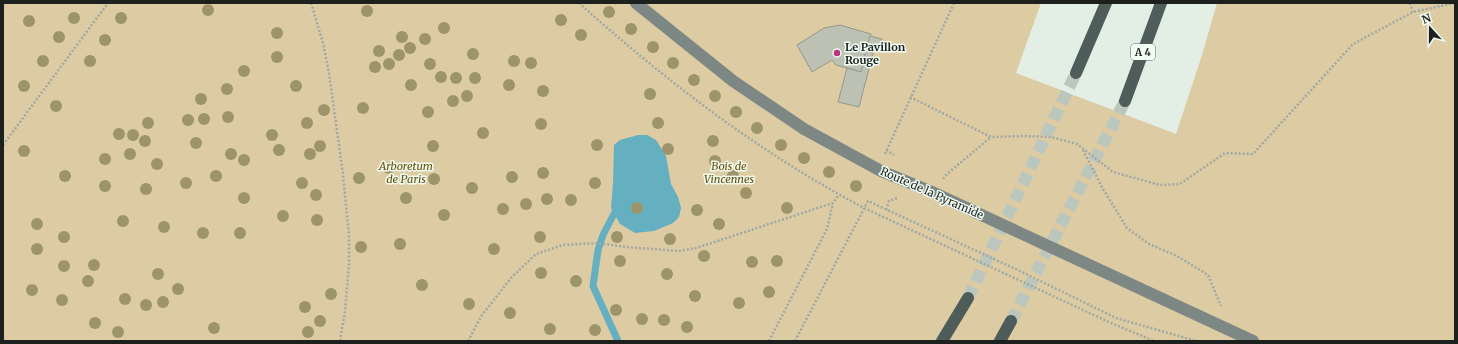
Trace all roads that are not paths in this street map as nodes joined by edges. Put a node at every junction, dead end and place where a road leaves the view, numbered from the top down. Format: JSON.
{"nodes":[{"id":1,"x":636,"y":3,"type":"edge"},
{"id":2,"x":1106,"y":3,"type":"edge"},
{"id":3,"x":1160,"y":3,"type":"edge"},
{"id":4,"x":1076,"y":73,"type":"tunnel mouth"},
{"id":5,"x":1125,"y":101,"type":"tunnel mouth"},
{"id":6,"x":968,"y":298,"type":"tunnel mouth"},
{"id":7,"x":1011,"y":321,"type":"tunnel mouth"},
{"id":8,"x":942,"y":341,"type":"edge"},
{"id":9,"x":1000,"y":341,"type":"edge"},
{"id":10,"x":1253,"y":341,"type":"edge"}],
"edges":[{"from":1,"to":10,"type":"street","name":"Route de la Pyramide"},
{"from":2,"to":4,"type":"highway"},
{"from":3,"to":5,"type":"highway","number":"A 4"},
{"from":6,"to":8,"type":"highway"},
{"from":7,"to":9,"type":"highway"}]}
